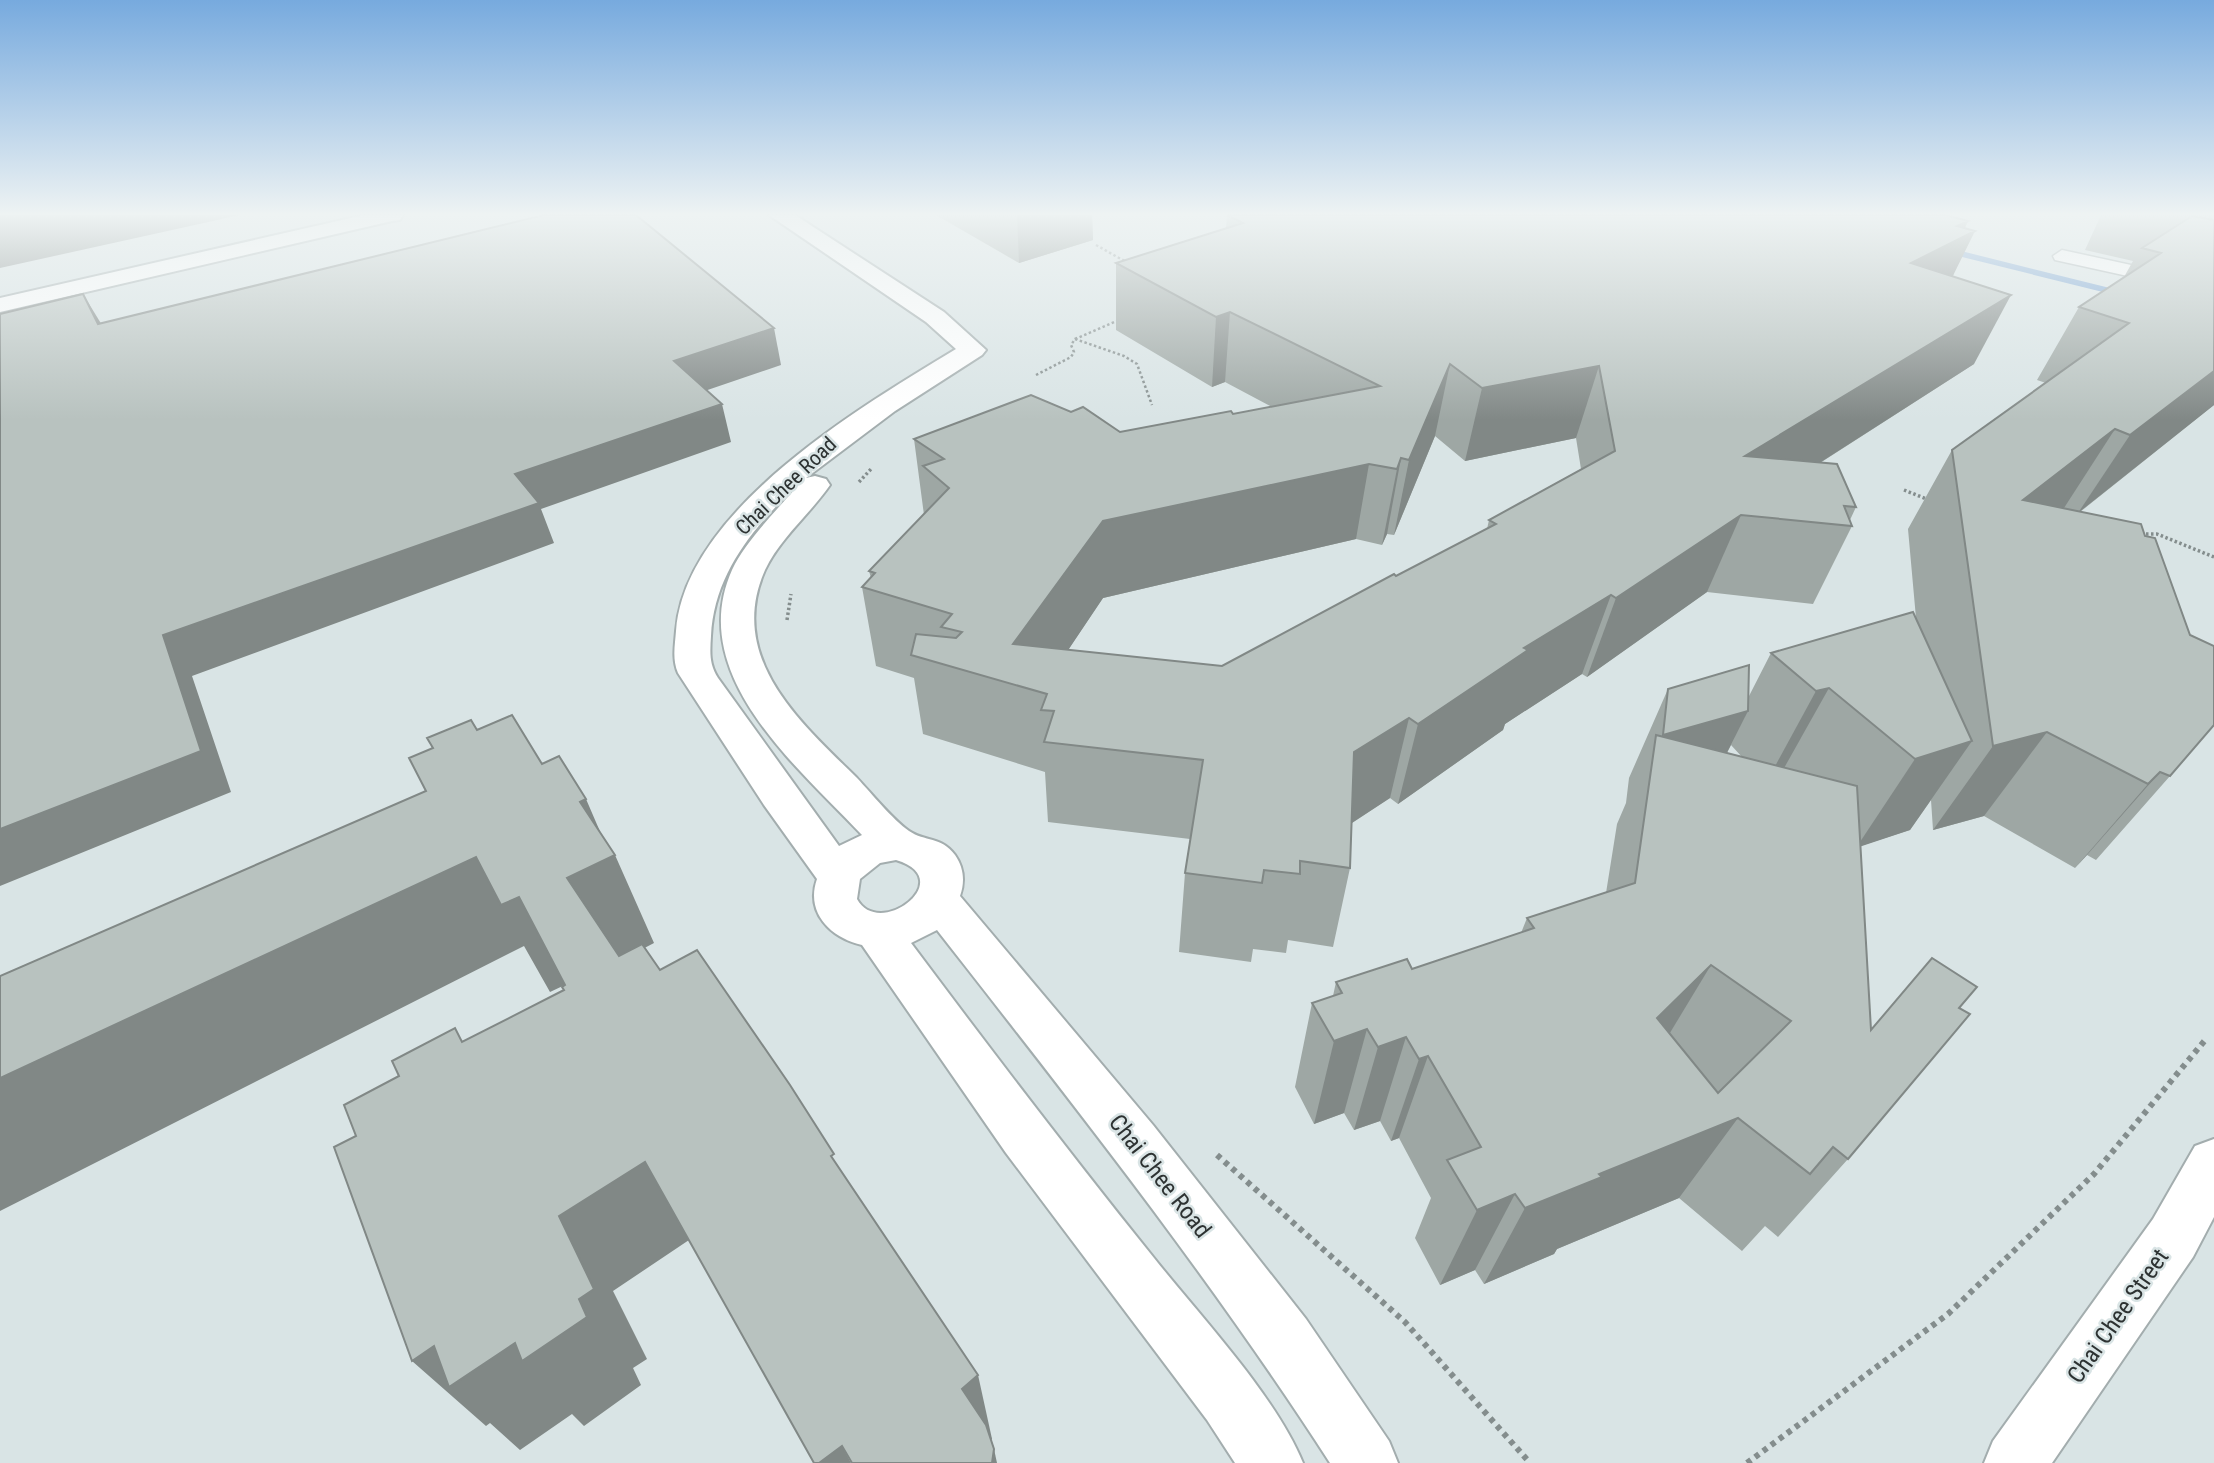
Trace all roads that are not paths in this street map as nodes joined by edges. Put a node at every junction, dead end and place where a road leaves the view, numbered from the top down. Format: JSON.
{"nodes":[{"id":1,"x":94,"y":283,"type":"edge"},
{"id":2,"x":884,"y":283,"type":"edge"},
{"id":3,"x":905,"y":283,"type":"edge"},
{"id":4,"x":2188,"y":283,"type":"edge"},
{"id":5,"x":2214,"y":289,"type":"edge"},
{"id":6,"x":0,"y":305,"type":"edge"},
{"id":7,"x":896,"y":844,"type":"junction"},
{"id":8,"x":838,"y":876,"type":"junction"},
{"id":9,"x":938,"y":900,"type":"junction"},
{"id":10,"x":876,"y":930,"type":"junction"},
{"id":11,"x":2214,"y":1164,"type":"edge"},
{"id":12,"x":1272,"y":1463,"type":"edge"},
{"id":13,"x":1367,"y":1463,"type":"edge"},
{"id":14,"x":2015,"y":1463,"type":"edge"}],
"edges":[{"from":1,"to":6,"type":"street"},
{"from":2,"to":8,"type":"street","name":"Chai Chee Road"},
{"from":3,"to":7,"type":"street","name":"Chai Chee Road"},
{"from":4,"to":5,"type":"lane"},
{"from":7,"to":8,"type":"street"},
{"from":7,"to":9,"type":"street","name":"Chai Chee Road"},
{"from":8,"to":10,"type":"street"},
{"from":9,"to":10,"type":"street"},
{"from":9,"to":13,"type":"street","name":"Chai Chee Road"},
{"from":10,"to":12,"type":"street"},
{"from":11,"to":14,"type":"street","name":"Chai Chee Street"}]}
